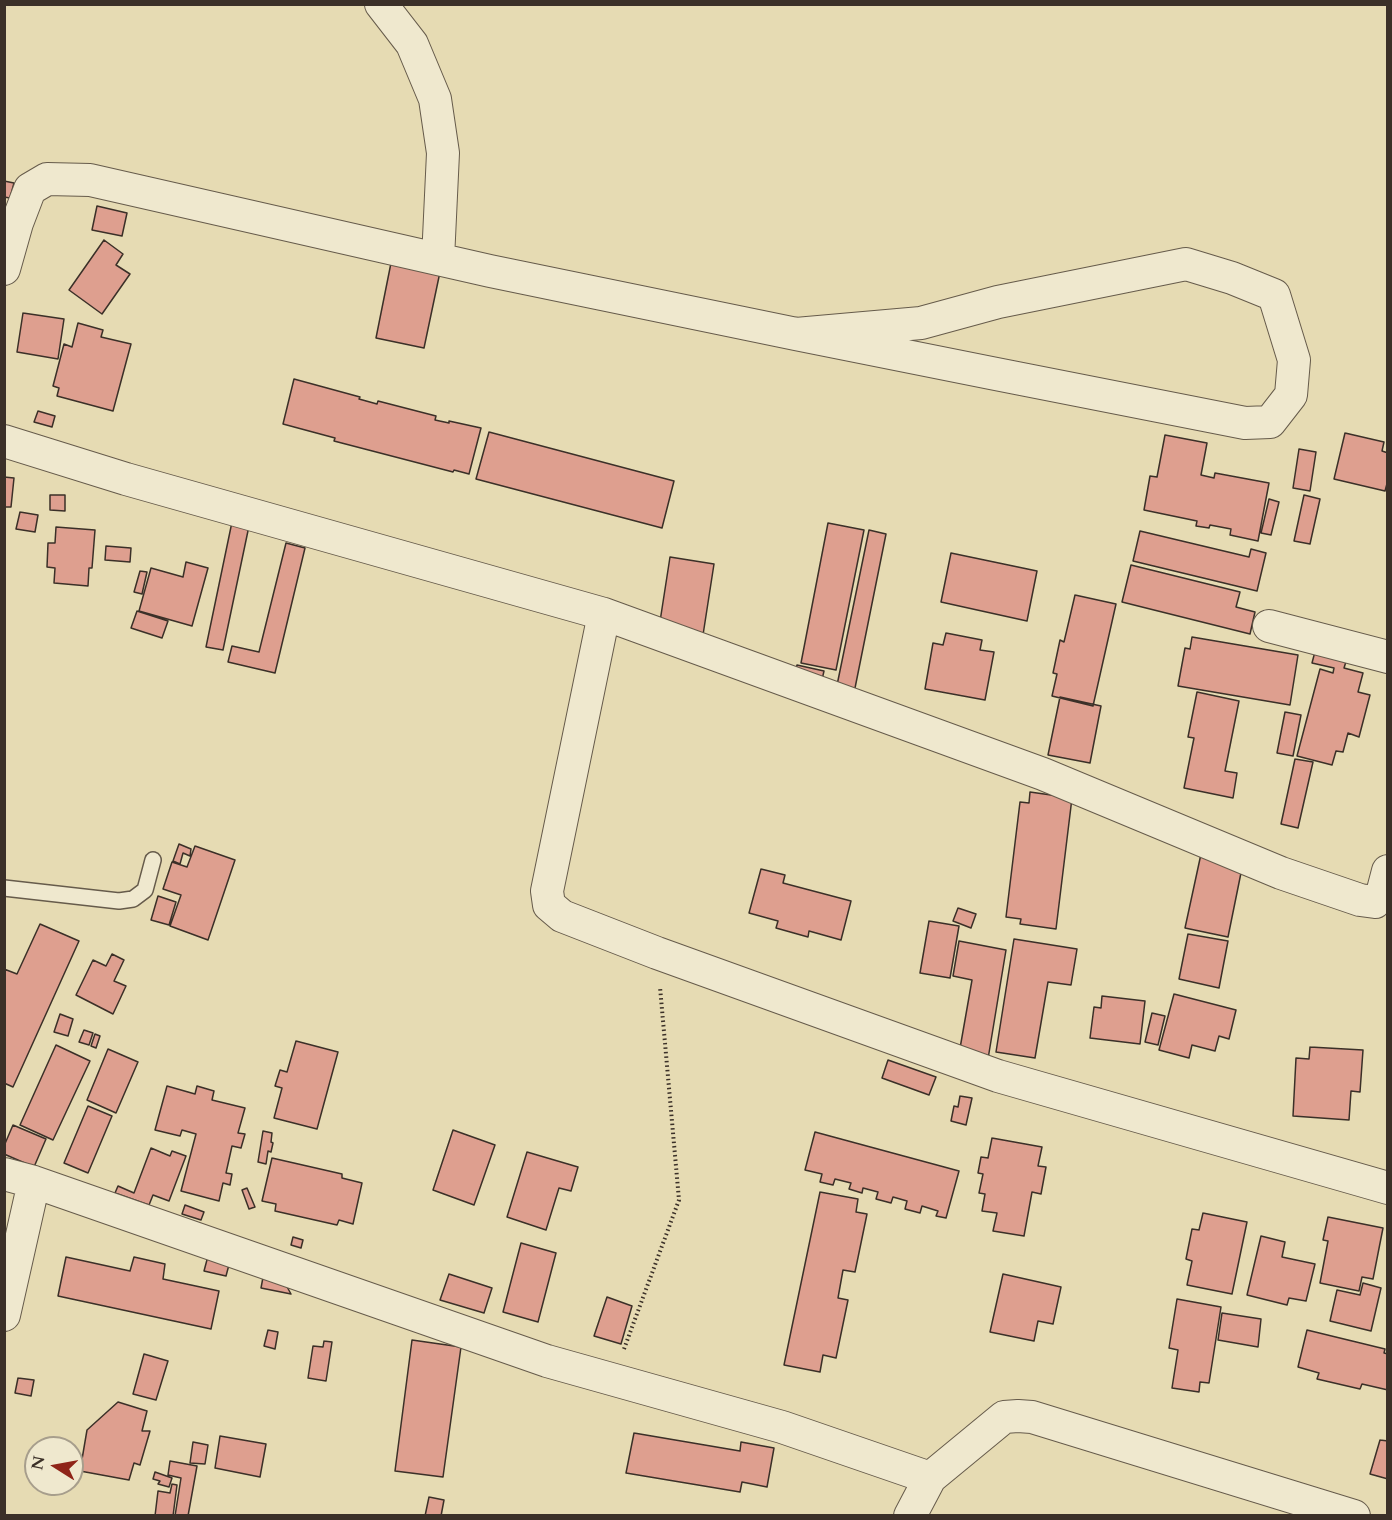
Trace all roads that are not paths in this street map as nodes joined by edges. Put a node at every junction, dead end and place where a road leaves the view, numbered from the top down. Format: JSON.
{"nodes":[{"id":1,"x":381,"y":4,"type":"edge"},
{"id":2,"x":438,"y":259,"type":"junction"},
{"id":3,"x":4,"y":269,"type":"edge"},
{"id":4,"x":796,"y":334,"type":"junction"},
{"id":5,"x":4,"y":441,"type":"edge"},
{"id":6,"x":603,"y":614,"type":"junction"},
{"id":7,"x":1269,"y":626,"type":"dead end"},
{"id":8,"x":1388,"y":657,"type":"edge"},
{"id":9,"x":153,"y":860,"type":"dead end"},
{"id":10,"x":1388,"y":870,"type":"edge"},
{"id":11,"x":4,"y":888,"type":"edge"},
{"id":12,"x":4,"y":1174,"type":"edge"},
{"id":13,"x":34,"y":1182,"type":"junction"},
{"id":14,"x":1388,"y":1188,"type":"edge"},
{"id":15,"x":4,"y":1315,"type":"edge"},
{"id":16,"x":930,"y":1478,"type":"junction"},
{"id":17,"x":910,"y":1515,"type":"edge"},
{"id":18,"x":1354,"y":1515,"type":"edge"}],
"edges":[{"from":1,"to":2,"type":"street"},
{"from":2,"to":3,"type":"street"},
{"from":2,"to":4,"type":"street"},
{"from":4,"to":4,"type":"street"},
{"from":5,"to":6,"type":"street"},
{"from":6,"to":10,"type":"street"},
{"from":6,"to":14,"type":"street"},
{"from":7,"to":8,"type":"street"},
{"from":9,"to":11,"type":"lane"},
{"from":12,"to":13,"type":"street"},
{"from":13,"to":15,"type":"street"},
{"from":13,"to":16,"type":"street"},
{"from":16,"to":17,"type":"street"},
{"from":16,"to":18,"type":"street"}]}
